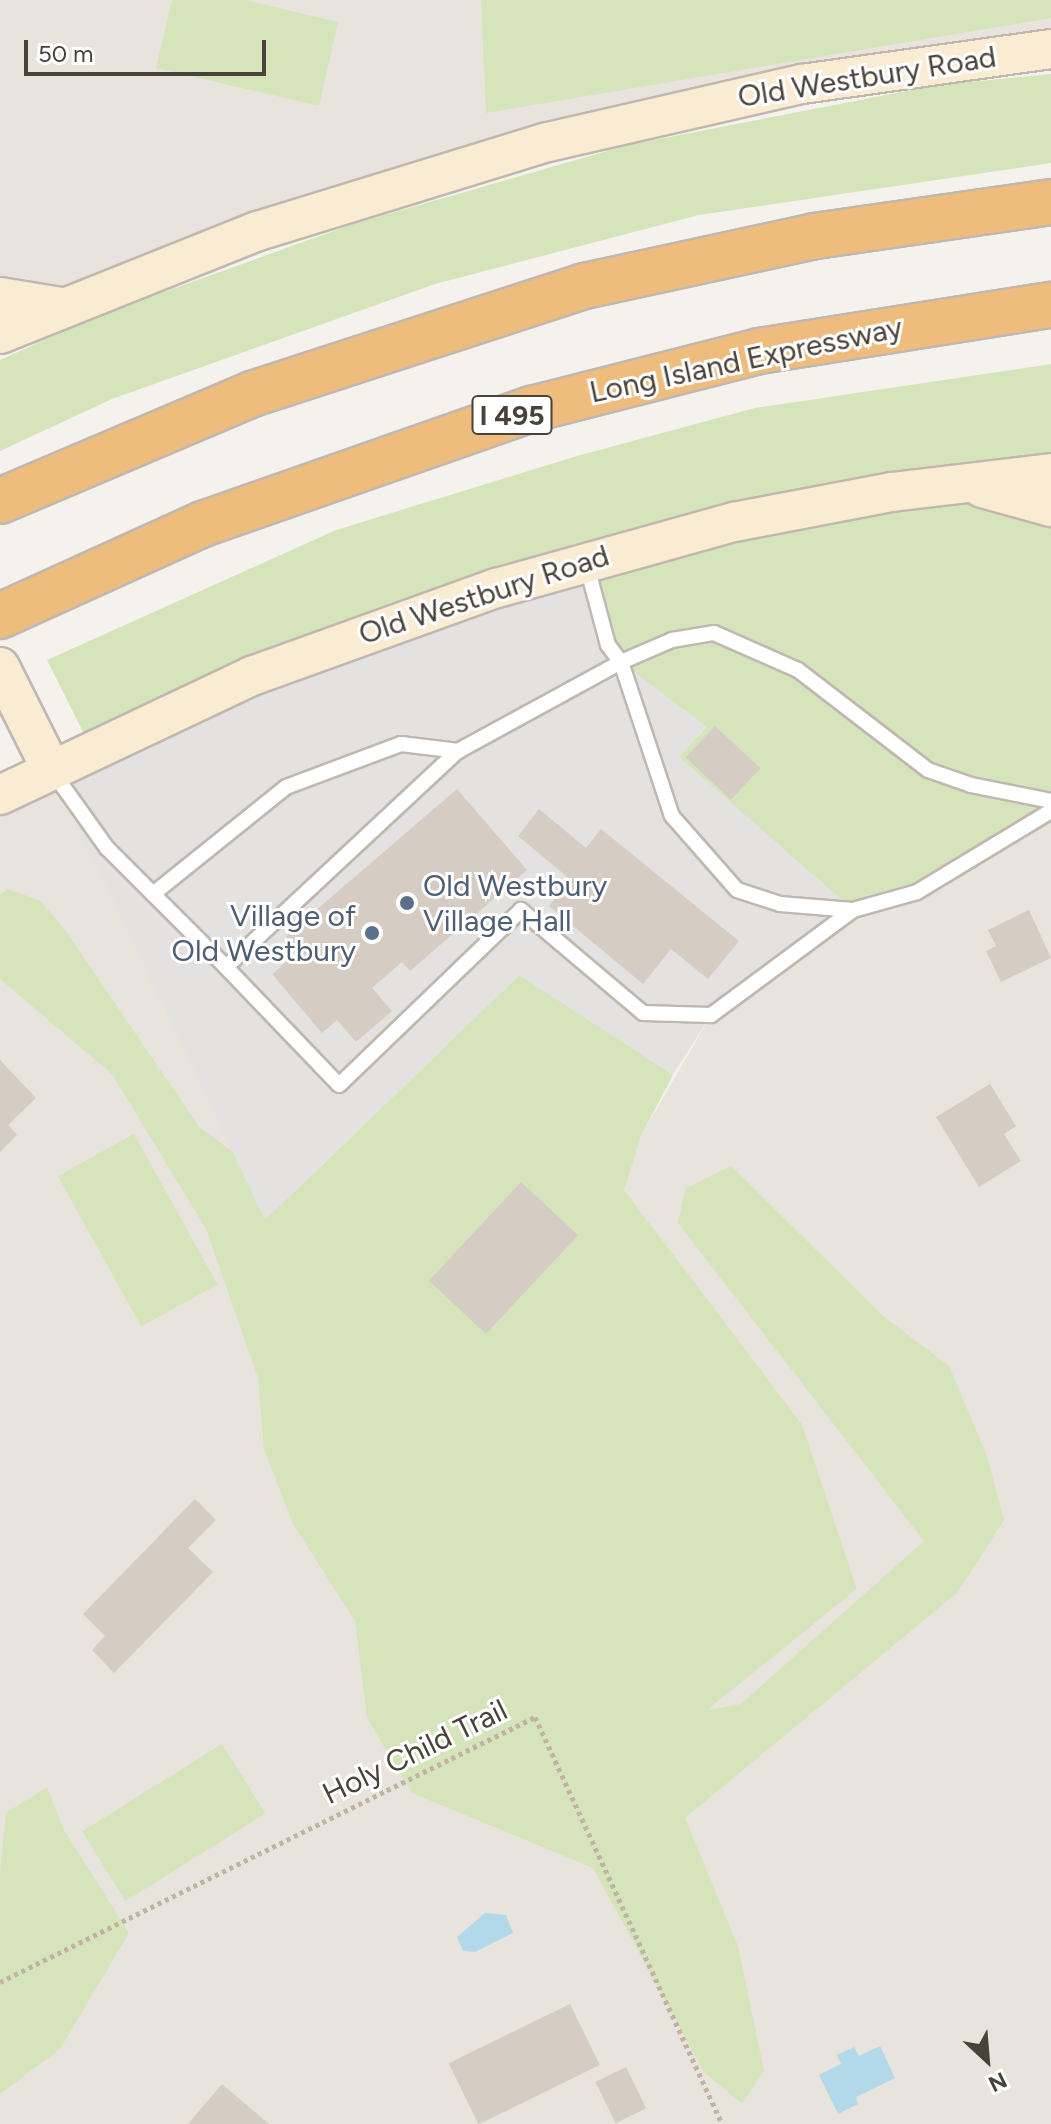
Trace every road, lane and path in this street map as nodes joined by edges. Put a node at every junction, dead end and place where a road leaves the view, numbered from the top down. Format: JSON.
{"nodes":[{"id":1,"x":1051,"y":49,"type":"edge"},
{"id":2,"x":1051,"y":202,"type":"edge"},
{"id":3,"x":0,"y":297,"type":"edge"},
{"id":4,"x":1051,"y":305,"type":"edge"},
{"id":5,"x":61,"y":307,"type":"junction"},
{"id":6,"x":0,"y":334,"type":"edge"},
{"id":7,"x":1051,"y":473,"type":"edge"},
{"id":8,"x":960,"y":482,"type":"junction"},
{"id":9,"x":0,"y":501,"type":"edge"},
{"id":10,"x":1051,"y":507,"type":"edge"},
{"id":11,"x":585,"y":561,"type":"junction"},
{"id":12,"x":0,"y":616,"type":"edge"},
{"id":13,"x":621,"y":662,"type":"junction"},
{"id":14,"x":0,"y":667,"type":"edge"},
{"id":15,"x":459,"y":751,"type":"junction"},
{"id":16,"x":51,"y":769,"type":"junction"},
{"id":17,"x":0,"y":795,"type":"edge"},
{"id":18,"x":1051,"y":801,"type":"edge"},
{"id":19,"x":1051,"y":811,"type":"edge"},
{"id":20,"x":153,"y":894,"type":"junction"},
{"id":21,"x":853,"y":910,"type":"junction"},
{"id":22,"x":226,"y":967,"type":"junction"},
{"id":23,"x":0,"y":1982,"type":"edge"},
{"id":24,"x":722,"y":2124,"type":"edge"}],
"edges":[{"from":1,"to":5,"type":"main road","name":"Old Westbury Road"},
{"from":2,"to":9,"type":"highway"},
{"from":3,"to":5,"type":"main road"},
{"from":4,"to":12,"type":"highway","name":"Long Island Expressway","number":"I 495"},
{"from":5,"to":6,"type":"main road","name":"Old Westbury Road"},
{"from":7,"to":8,"type":"main road","name":"Old Westbury Road"},
{"from":8,"to":10,"type":"main road"},
{"from":8,"to":11,"type":"main road","name":"Old Westbury Road"},
{"from":11,"to":13,"type":"lane"},
{"from":11,"to":16,"type":"main road","name":"Old Westbury Road"},
{"from":13,"to":15,"type":"lane"},
{"from":13,"to":18,"type":"lane"},
{"from":13,"to":21,"type":"lane"},
{"from":14,"to":16,"type":"main road"},
{"from":15,"to":20,"type":"lane"},
{"from":15,"to":22,"type":"lane"},
{"from":16,"to":17,"type":"main road","name":"Old Westbury Road"},
{"from":16,"to":20,"type":"lane"},
{"from":19,"to":21,"type":"lane"},
{"from":20,"to":22,"type":"lane"},
{"from":21,"to":22,"type":"lane"},
{"from":23,"to":24,"type":"path","name":"Holy Child Trail"}]}
